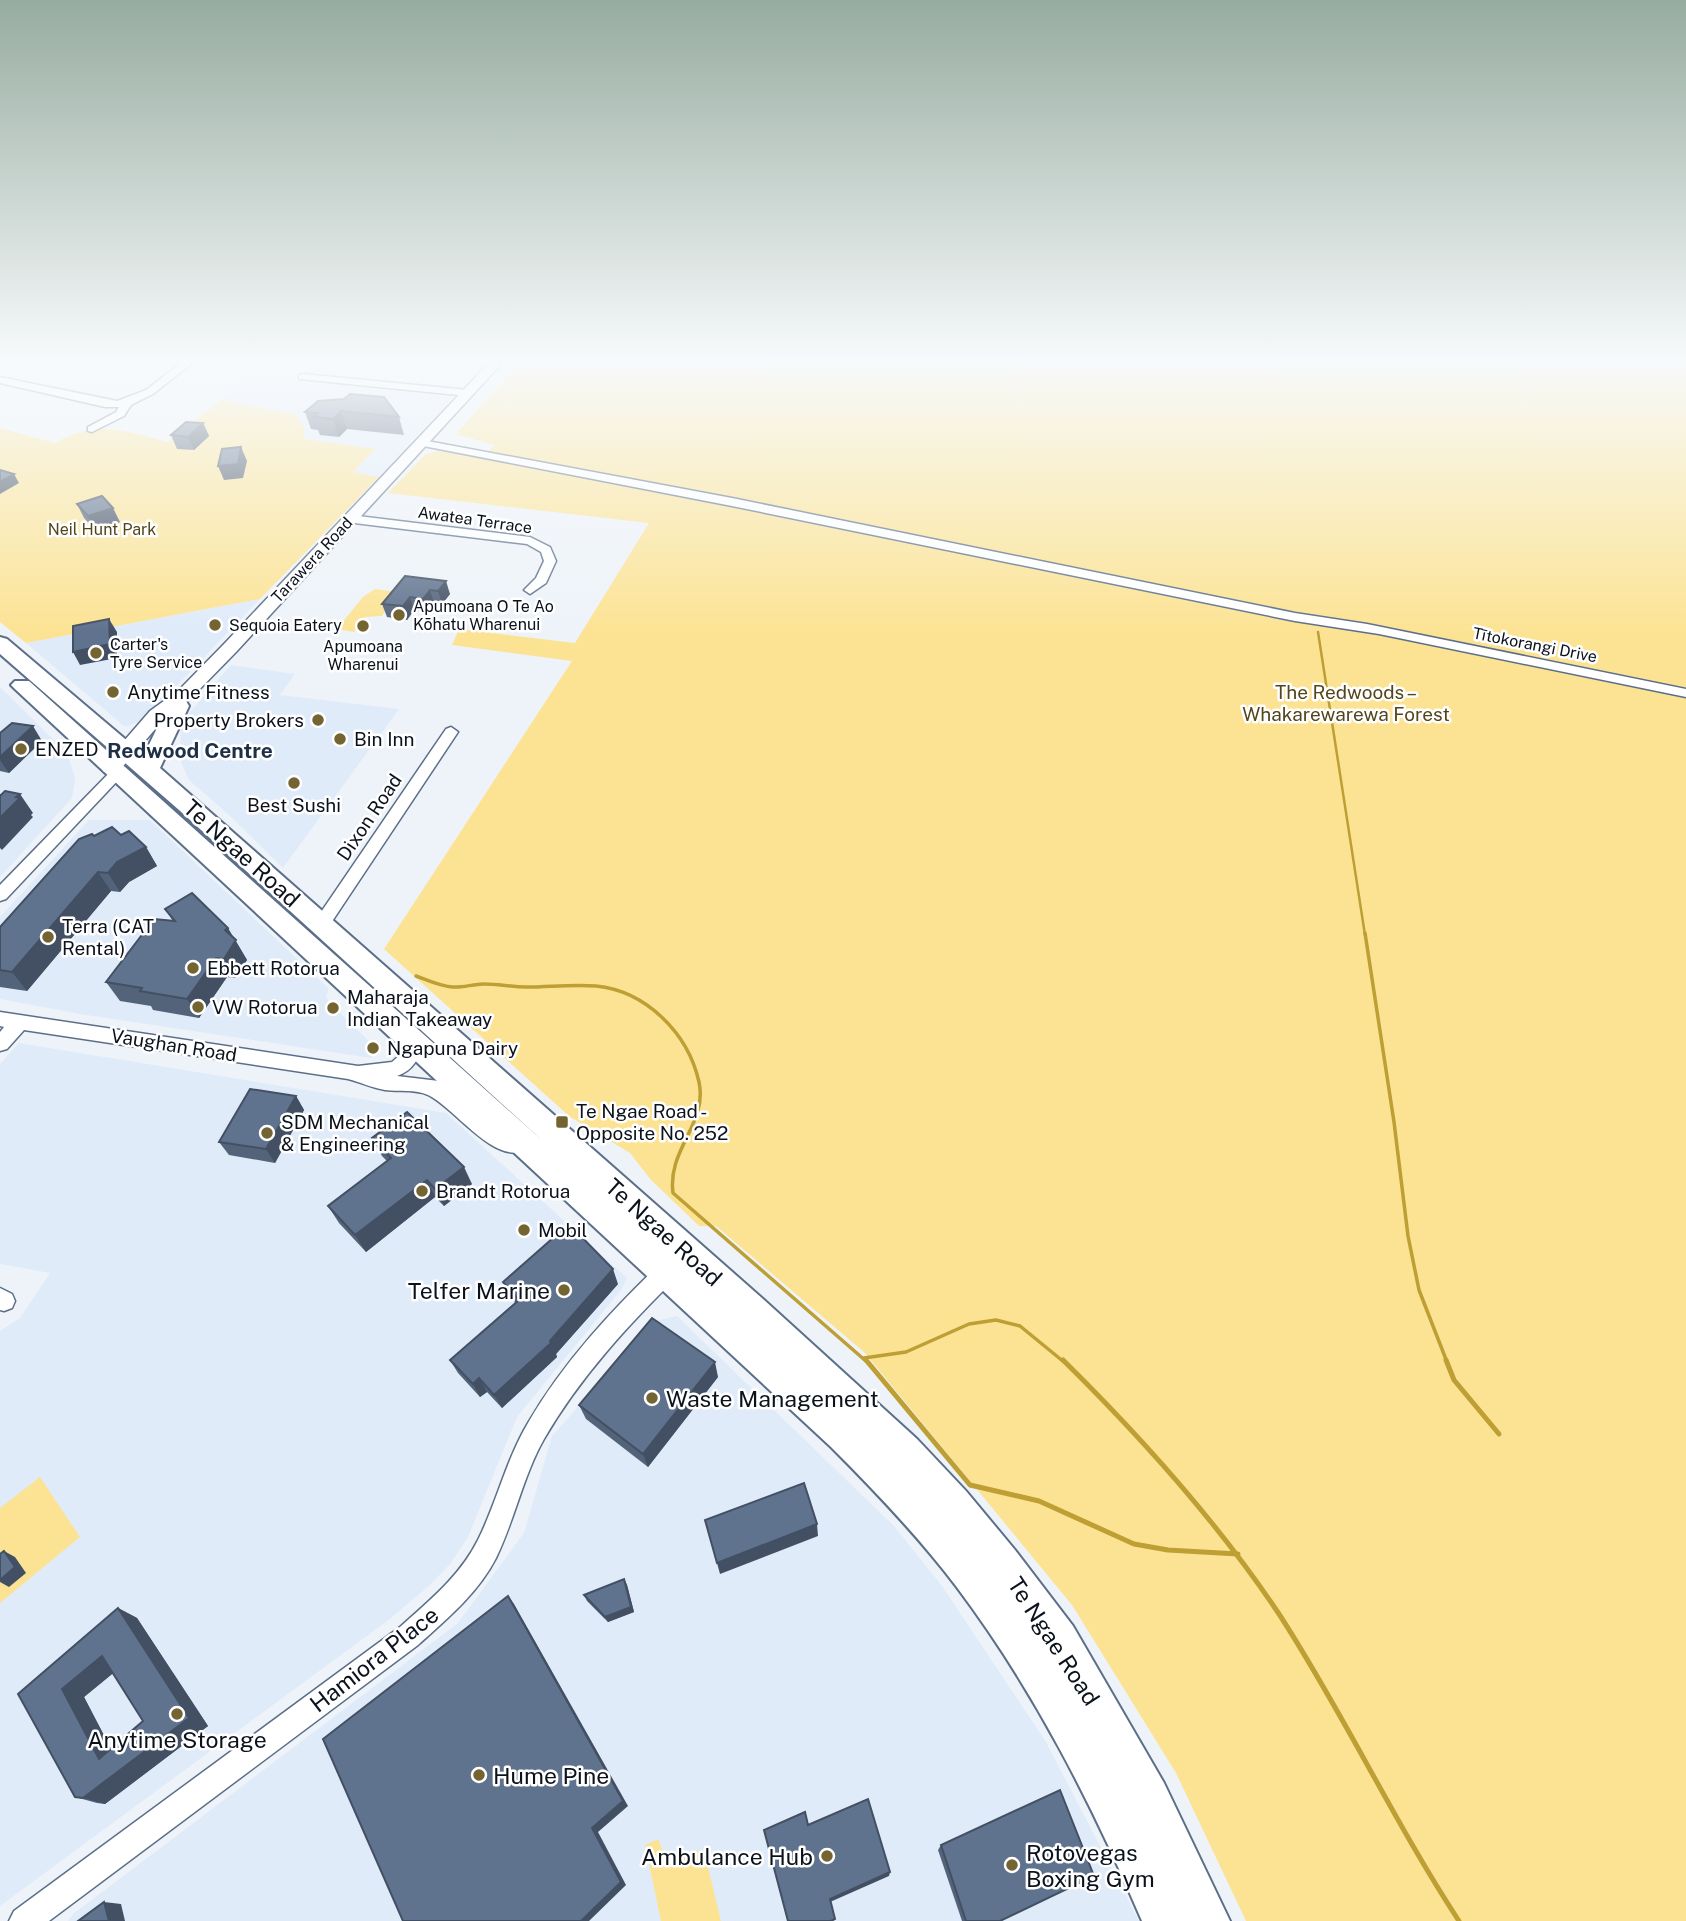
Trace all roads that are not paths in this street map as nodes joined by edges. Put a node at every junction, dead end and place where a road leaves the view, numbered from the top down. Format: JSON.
{"nodes":[{"id":1,"x":413,"y":453,"type":"edge"},
{"id":2,"x":471,"y":453,"type":"edge"},
{"id":3,"x":350,"y":519,"type":"junction"},
{"id":4,"x":530,"y":590,"type":"dead end"},
{"id":5,"x":0,"y":643,"type":"edge"},
{"id":6,"x":0,"y":665,"type":"edge"},
{"id":7,"x":1686,"y":693,"type":"edge"},
{"id":8,"x":182,"y":700,"type":"joint"},
{"id":9,"x":451,"y":732,"type":"dead end"},
{"id":10,"x":127,"y":763,"type":"junction"},
{"id":11,"x":0,"y":895,"type":"edge"},
{"id":12,"x":321,"y":925,"type":"junction"},
{"id":13,"x":0,"y":1019,"type":"edge"},
{"id":14,"x":20,"y":1022,"type":"junction"},
{"id":15,"x":415,"y":1042,"type":"junction"},
{"id":16,"x":0,"y":1044,"type":"edge"},
{"id":17,"x":348,"y":1071,"type":"junction"},
{"id":18,"x":532,"y":1150,"type":"junction"},
{"id":19,"x":676,"y":1263,"type":"junction"},
{"id":20,"x":1180,"y":1859,"type":"junction"},
{"id":21,"x":1164,"y":1919,"type":"edge"},
{"id":22,"x":24,"y":1921,"type":"edge"},
{"id":23,"x":1208,"y":1921,"type":"edge"}],
"edges":[{"from":1,"to":3,"type":"main road","name":"Tarawera Road"},
{"from":2,"to":7,"type":"street","name":"Tītokorangi Drive"},
{"from":3,"to":4,"type":"street","name":"Awatea Terrace"},
{"from":3,"to":8,"type":"main road","name":"Tarawera Road"},
{"from":5,"to":10,"type":"highway","name":"Te Ngae Road"},
{"from":6,"to":10,"type":"highway","name":"Te Ngae Road"},
{"from":8,"to":10,"type":"highway"},
{"from":9,"to":12,"type":"street","name":"Dixon Road"},
{"from":10,"to":11,"type":"street"},
{"from":10,"to":12,"type":"highway","name":"Te Ngae Road"},
{"from":10,"to":15,"type":"highway","name":"Te Ngae Road"},
{"from":12,"to":19,"type":"highway","name":"Te Ngae Road"},
{"from":13,"to":14,"type":"street","name":"Vaughan Road"},
{"from":14,"to":16,"type":"street"},
{"from":14,"to":17,"type":"street","name":"Vaughan Road"},
{"from":15,"to":17,"type":"street","name":"Vaughan Road"},
{"from":15,"to":18,"type":"highway","name":"Te Ngae Road"},
{"from":17,"to":18,"type":"street","name":"Vaughan Road"},
{"from":18,"to":19,"type":"highway","name":"Te Ngae Road"},
{"from":19,"to":20,"type":"highway","name":"Te Ngae Road"},
{"from":19,"to":21,"type":"highway","name":"Te Ngae Road"},
{"from":19,"to":22,"type":"street","name":"Hamiora Place"},
{"from":20,"to":21,"type":"highway"},
{"from":20,"to":23,"type":"highway","name":"Te Ngae Road"}]}
